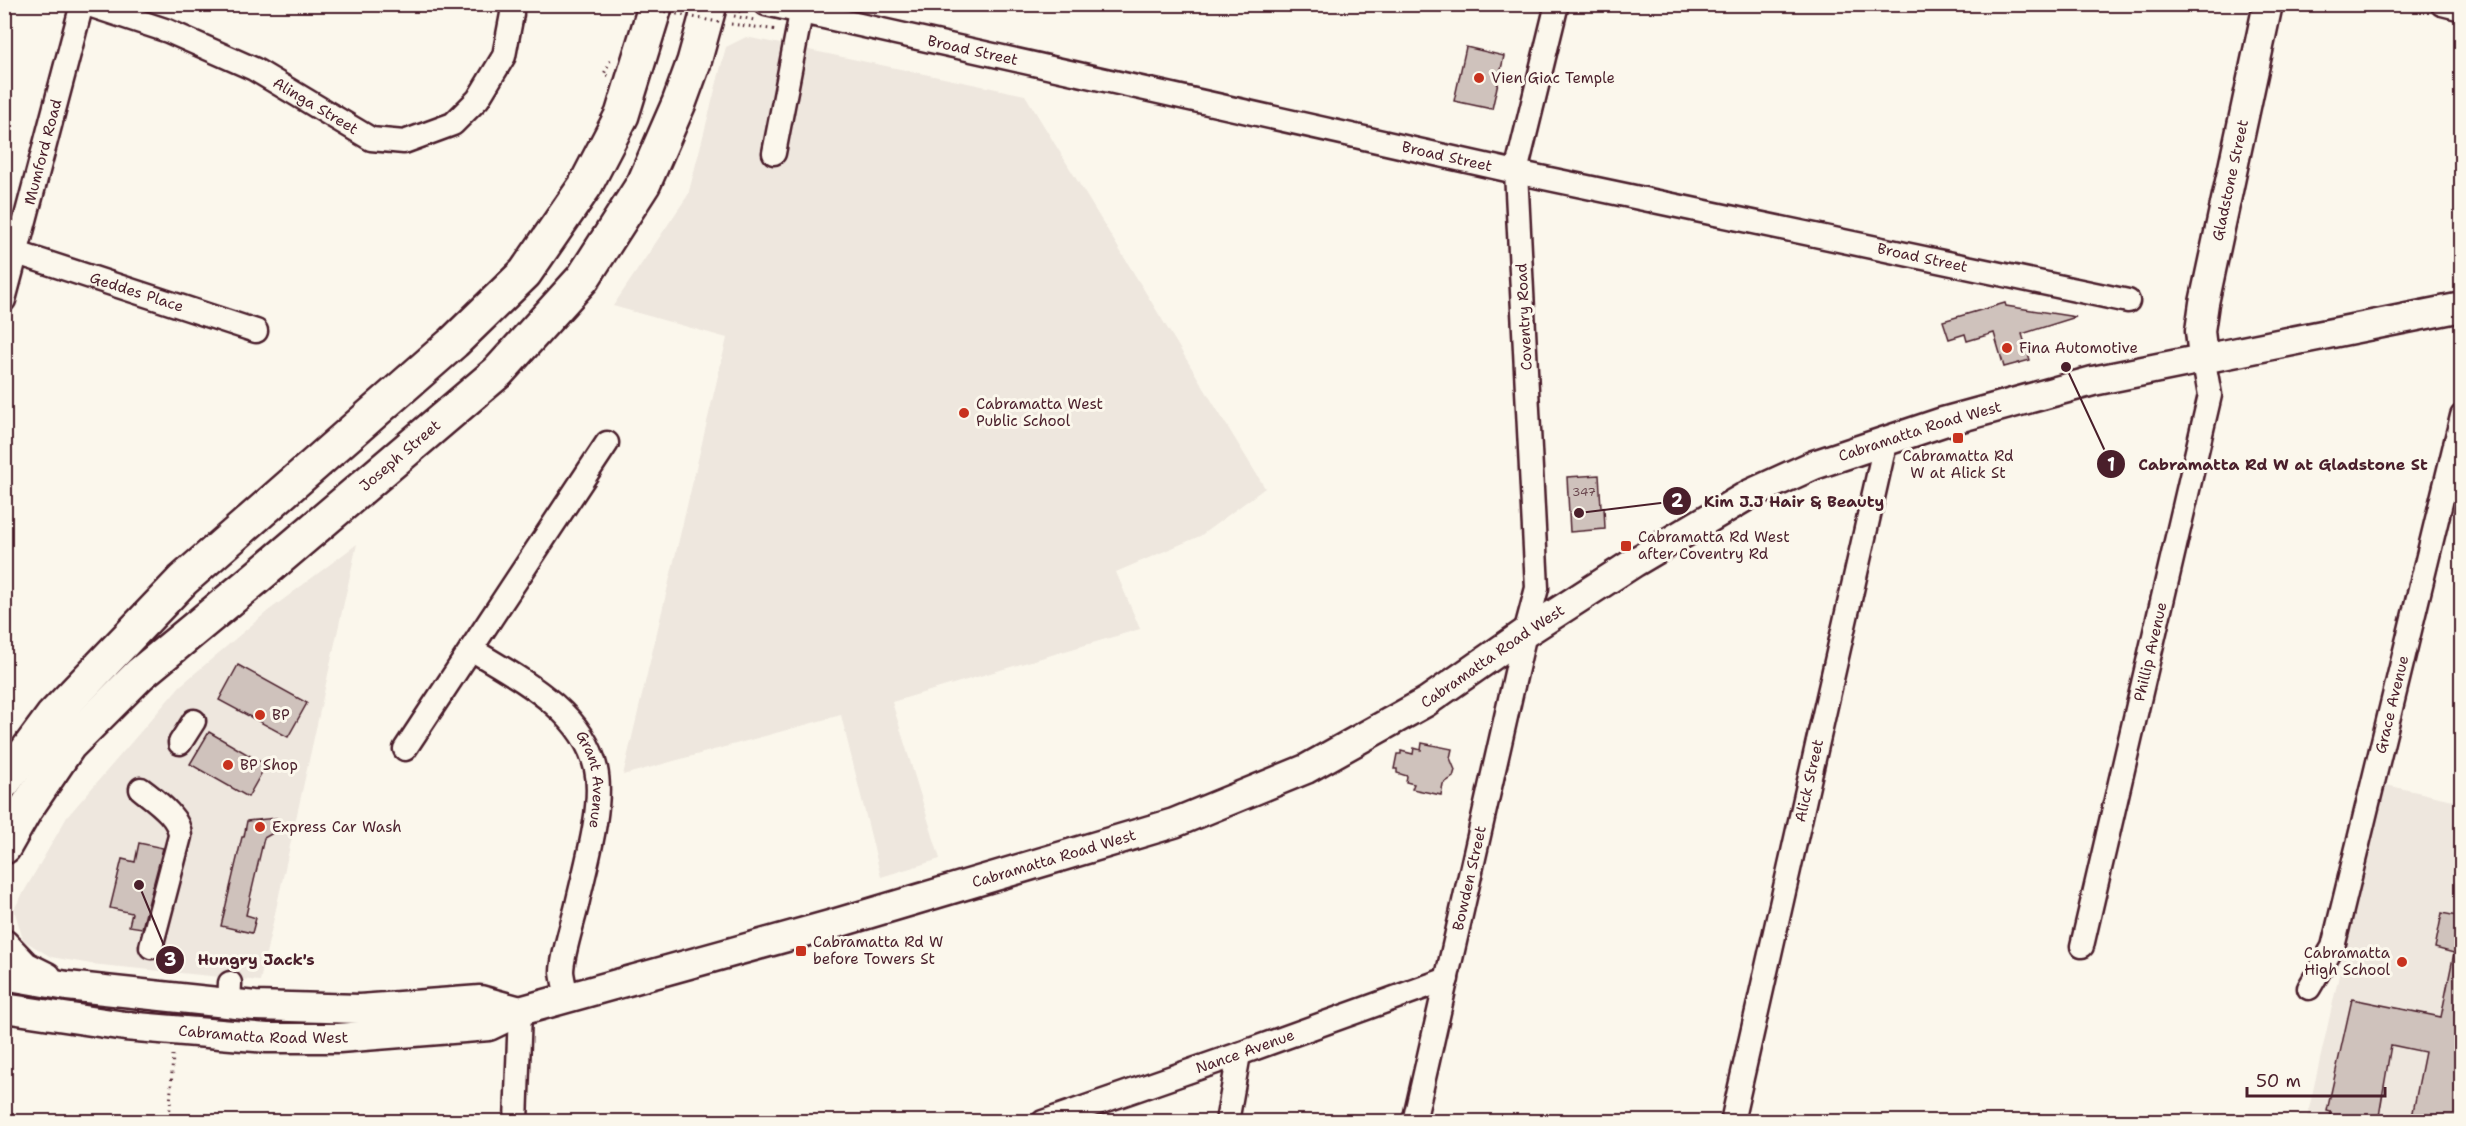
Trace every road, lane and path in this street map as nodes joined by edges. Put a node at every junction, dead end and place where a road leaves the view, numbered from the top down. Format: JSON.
{"nodes":[{"id":1,"x":84,"y":4,"type":"edge"},
{"id":2,"x":511,"y":4,"type":"edge"},
{"id":3,"x":1557,"y":4,"type":"edge"},
{"id":4,"x":2268,"y":4,"type":"edge"},
{"id":5,"x":2442,"y":4,"type":"edge"},
{"id":6,"x":649,"y":6,"type":"edge"},
{"id":7,"x":2462,"y":9,"type":"edge"},
{"id":8,"x":797,"y":12,"type":"junction"},
{"id":9,"x":719,"y":14,"type":"edge"},
{"id":10,"x":756,"y":14,"type":"edge"},
{"id":11,"x":774,"y":153,"type":"dead end"},
{"id":12,"x":1516,"y":172,"type":"junction"},
{"id":13,"x":16,"y":253,"type":"junction"},
{"id":14,"x":4,"y":300,"type":"edge"},
{"id":15,"x":2128,"y":301,"type":"dead end"},
{"id":16,"x":2462,"y":307,"type":"edge"},
{"id":17,"x":256,"y":331,"type":"dead end"},
{"id":18,"x":2203,"y":357,"type":"junction"},
{"id":19,"x":2462,"y":416,"type":"edge"},
{"id":20,"x":1886,"y":440,"type":"junction"},
{"id":21,"x":607,"y":443,"type":"dead end"},
{"id":22,"x":1525,"y":633,"type":"junction"},
{"id":23,"x":471,"y":649,"type":"junction"},
{"id":24,"x":194,"y":721,"type":"dead end"},
{"id":25,"x":180,"y":743,"type":"dead end"},
{"id":26,"x":405,"y":749,"type":"dead end"},
{"id":27,"x":4,"y":782,"type":"edge"},
{"id":28,"x":141,"y":789,"type":"dead end"},
{"id":29,"x":4,"y":847,"type":"edge"},
{"id":30,"x":4,"y":944,"type":"edge"},
{"id":31,"x":2082,"y":946,"type":"dead end"},
{"id":32,"x":151,"y":947,"type":"dead end"},
{"id":33,"x":4,"y":975,"type":"edge"},
{"id":34,"x":1447,"y":979,"type":"junction"},
{"id":35,"x":67,"y":986,"type":"junction"},
{"id":36,"x":2310,"y":988,"type":"dead end"},
{"id":37,"x":567,"y":999,"type":"junction"},
{"id":38,"x":4,"y":1008,"type":"edge"},
{"id":39,"x":520,"y":1011,"type":"junction"},
{"id":40,"x":47,"y":1015,"type":"junction"},
{"id":41,"x":4,"y":1022,"type":"edge"},
{"id":42,"x":1239,"y":1054,"type":"junction"},
{"id":43,"x":173,"y":1055,"type":"dead end"},
{"id":44,"x":169,"y":1122,"type":"edge"},
{"id":45,"x":516,"y":1122,"type":"edge"},
{"id":46,"x":1043,"y":1122,"type":"edge"},
{"id":47,"x":1227,"y":1122,"type":"edge"},
{"id":48,"x":1414,"y":1122,"type":"edge"},
{"id":49,"x":1732,"y":1122,"type":"edge"}],
"edges":[{"from":1,"to":2,"type":"street","name":"Alinga Street"},
{"from":1,"to":13,"type":"street","name":"Mumford Road"},
{"from":3,"to":12,"type":"street","name":"Coventry Road"},
{"from":4,"to":18,"type":"main road","name":"Gladstone Street"},
{"from":5,"to":7,"type":"street"},
{"from":6,"to":9,"type":"path","bridge":true},
{"from":6,"to":27,"type":"highway"},
{"from":8,"to":10,"type":"street","name":"Broad Street"},
{"from":8,"to":11,"type":"street"},
{"from":8,"to":12,"type":"street","name":"Broad Street"},
{"from":9,"to":10,"type":"path"},
{"from":9,"to":10,"type":"path"},
{"from":9,"to":29,"type":"highway","name":"Joseph Street"},
{"from":12,"to":15,"type":"street","name":"Broad Street"},
{"from":12,"to":22,"type":"street","name":"Coventry Road"},
{"from":13,"to":14,"type":"street","name":"Mumford Road"},
{"from":13,"to":17,"type":"street","name":"Geddes Place"},
{"from":16,"to":18,"type":"main road","name":"Cabramatta Road West"},
{"from":18,"to":20,"type":"main road","name":"Cabramatta Road West"},
{"from":18,"to":31,"type":"street","name":"Phillip Avenue"},
{"from":19,"to":36,"type":"street","name":"Grace Avenue"},
{"from":20,"to":22,"type":"main road","name":"Cabramatta Road West"},
{"from":20,"to":49,"type":"street","name":"Alick Street"},
{"from":21,"to":23,"type":"street"},
{"from":22,"to":34,"type":"street","name":"Bowden Street"},
{"from":22,"to":37,"type":"main road","name":"Cabramatta Road West"},
{"from":23,"to":26,"type":"street"},
{"from":23,"to":37,"type":"street","name":"Grant Avenue"},
{"from":24,"to":25,"type":"street"},
{"from":28,"to":32,"type":"street"},
{"from":30,"to":35,"type":"main road"},
{"from":33,"to":35,"type":"main road","name":"Cabramatta Road West"},
{"from":34,"to":42,"type":"street","name":"Nance Avenue"},
{"from":34,"to":48,"type":"street","name":"Bowden Street"},
{"from":35,"to":39,"type":"main road","name":"Cabramatta Road West"},
{"from":37,"to":39,"type":"main road","name":"Cabramatta Road West"},
{"from":38,"to":40,"type":"main road","name":"Cabramatta Road West"},
{"from":39,"to":40,"type":"main road","name":"Cabramatta Road West"},
{"from":39,"to":45,"type":"street"},
{"from":40,"to":41,"type":"main road"},
{"from":42,"to":46,"type":"street","name":"Nance Avenue"},
{"from":42,"to":47,"type":"street"},
{"from":43,"to":44,"type":"path"}]}
